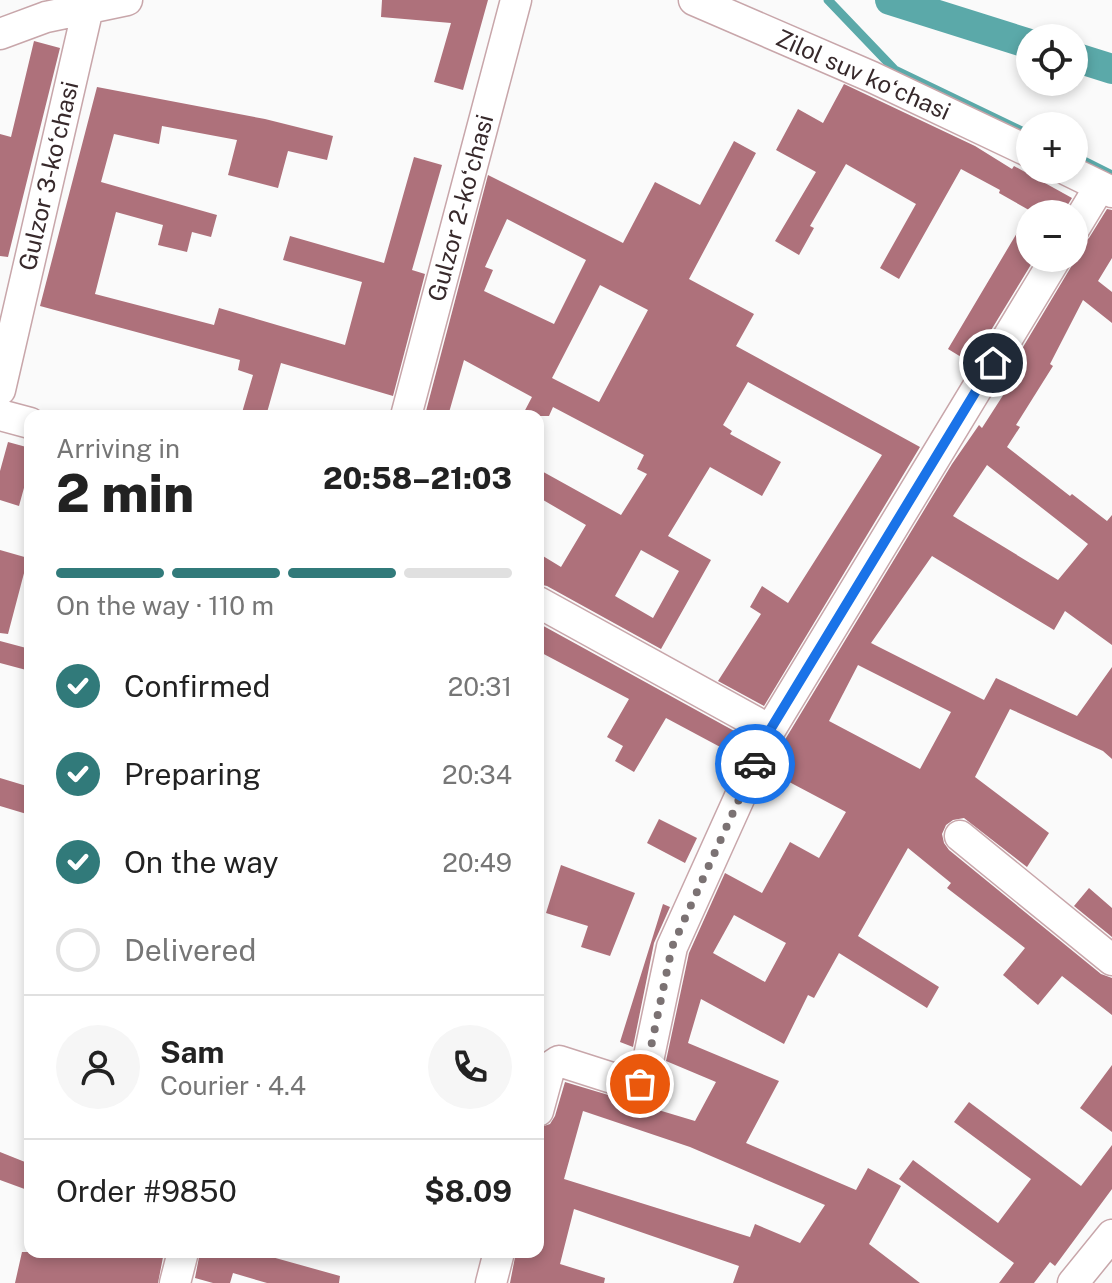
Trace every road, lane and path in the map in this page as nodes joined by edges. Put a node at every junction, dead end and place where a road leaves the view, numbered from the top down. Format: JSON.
{"nodes":[{"id":1,"x":127,"y":0,"type":"edge"},
{"id":2,"x":516,"y":0,"type":"edge"},
{"id":3,"x":694,"y":0,"type":"edge"},
{"id":4,"x":88,"y":8,"type":"junction"},
{"id":5,"x":0,"y":34,"type":"edge"},
{"id":6,"x":1016,"y":145,"type":"edge"},
{"id":7,"x":1088,"y":180,"type":"edge"},
{"id":8,"x":1106,"y":189,"type":"edge"},
{"id":9,"x":1088,"y":212,"type":"edge"},
{"id":10,"x":1048,"y":272,"type":"edge"},
{"id":11,"x":0,"y":390,"type":"edge"},
{"id":12,"x":408,"y":410,"type":"edge"},
{"id":13,"x":0,"y":415,"type":"edge"},
{"id":14,"x":24,"y":421,"type":"edge"},
{"id":15,"x":544,"y":605,"type":"edge"},
{"id":16,"x":770,"y":730,"type":"junction"},
{"id":17,"x":960,"y":836,"type":"dead end"},
{"id":18,"x":1112,"y":960,"type":"edge"},
{"id":19,"x":544,"y":1089,"type":"edge"},
{"id":20,"x":1112,"y":1235,"type":"edge"},
{"id":21,"x":181,"y":1258,"type":"edge"},
{"id":22,"x":497,"y":1258,"type":"edge"},
{"id":23,"x":175,"y":1283,"type":"edge"},
{"id":24,"x":491,"y":1283,"type":"edge"},
{"id":25,"x":1073,"y":1283,"type":"edge"}],
"edges":[{"from":1,"to":4,"type":"street"},
{"from":2,"to":12,"type":"street","name":"Gulzor 2-koʻchasi"},
{"from":3,"to":6,"type":"street","name":"Zilol suv koʻchasi"},
{"from":4,"to":5,"type":"street"},
{"from":4,"to":11,"type":"street","name":"Gulzor 3-koʻchasi"},
{"from":7,"to":8,"type":"street"},
{"from":8,"to":9,"type":"street"},
{"from":10,"to":16,"type":"street"},
{"from":13,"to":14,"type":"street"},
{"from":15,"to":16,"type":"street"},
{"from":16,"to":19,"type":"street"},
{"from":17,"to":18,"type":"street"},
{"from":20,"to":25,"type":"street"},
{"from":21,"to":23,"type":"street"},
{"from":22,"to":24,"type":"street"}]}
